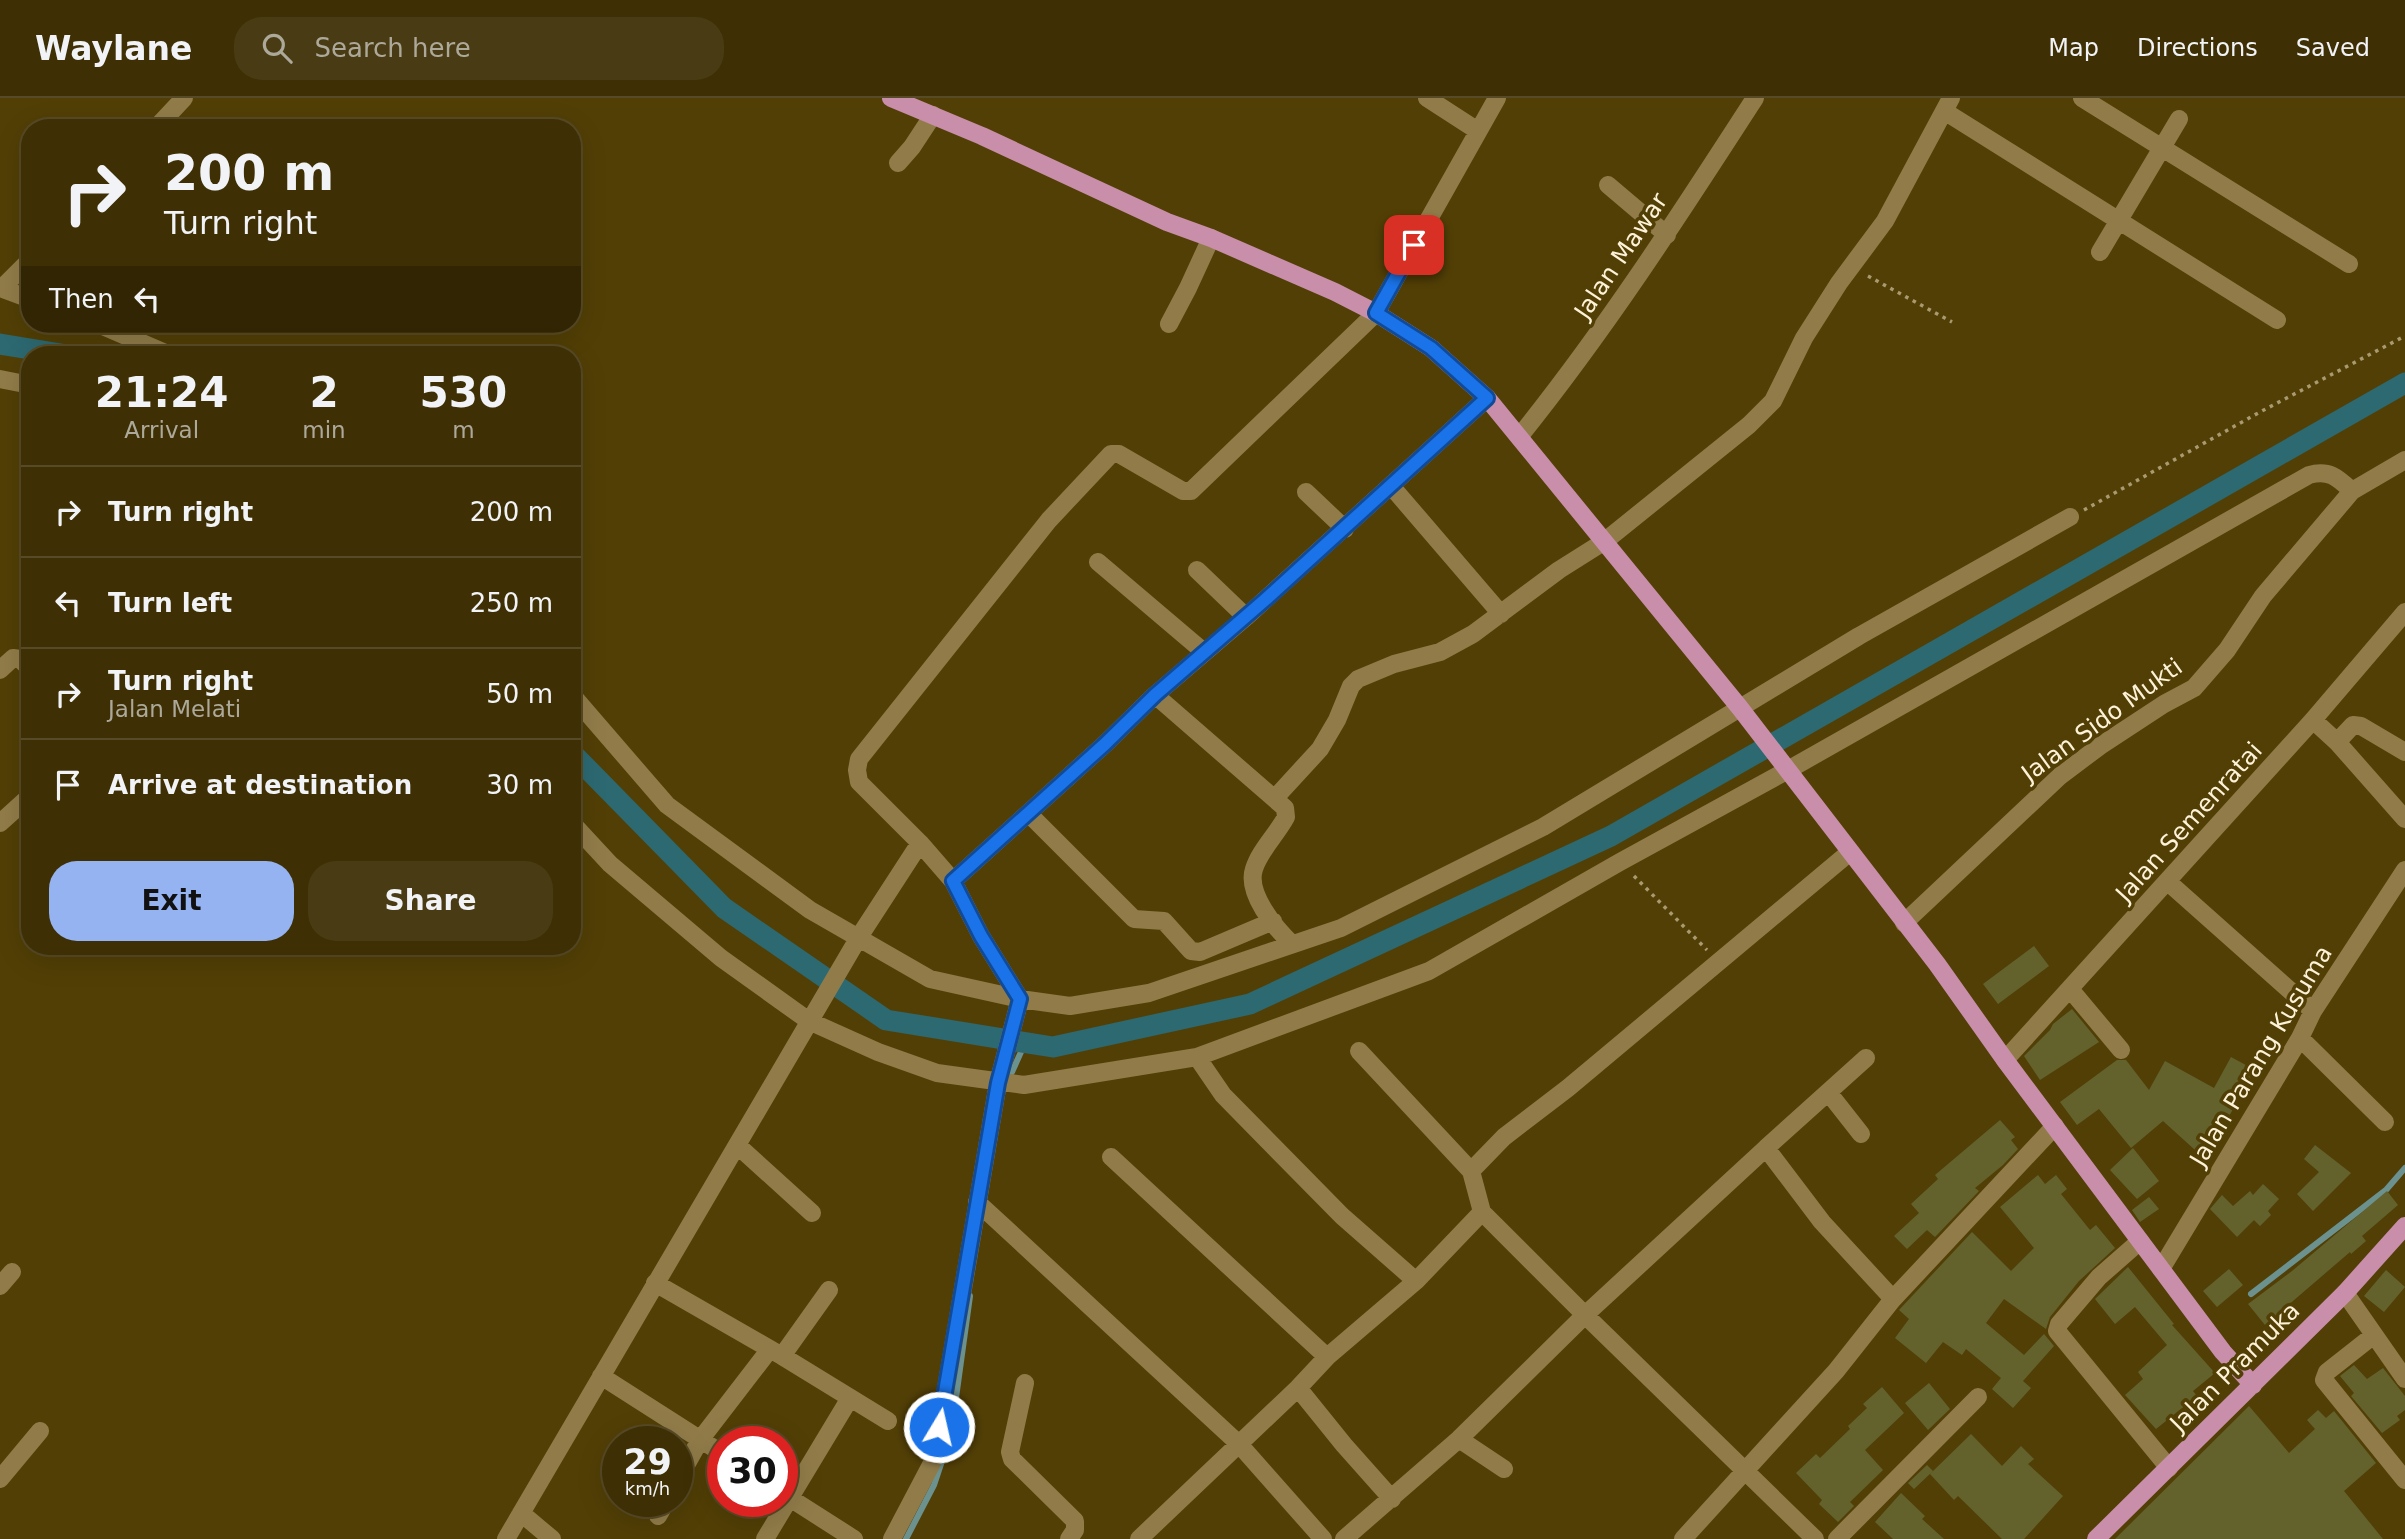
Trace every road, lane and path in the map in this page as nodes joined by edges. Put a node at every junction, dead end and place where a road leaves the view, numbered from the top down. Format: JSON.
{"nodes":[{"id":1,"x":184,"y":98,"type":"edge"},
{"id":2,"x":891,"y":98,"type":"edge"},
{"id":3,"x":1427,"y":98,"type":"edge"},
{"id":4,"x":1497,"y":98,"type":"edge"},
{"id":5,"x":1755,"y":98,"type":"edge"},
{"id":6,"x":2082,"y":98,"type":"edge"},
{"id":7,"x":1947,"y":105,"type":"edge"},
{"id":8,"x":933,"y":115,"type":"junction"},
{"id":9,"x":2179,"y":118,"type":"dead end"},
{"id":10,"x":164,"y":119,"type":"edge"},
{"id":11,"x":1478,"y":131,"type":"junction"},
{"id":12,"x":2162,"y":148,"type":"junction"},
{"id":13,"x":898,"y":163,"type":"dead end"},
{"id":14,"x":1608,"y":185,"type":"dead end"},
{"id":15,"x":2119,"y":221,"type":"junction"},
{"id":16,"x":1667,"y":235,"type":"junction"},
{"id":17,"x":1211,"y":238,"type":"junction"},
{"id":18,"x":2100,"y":252,"type":"dead end"},
{"id":19,"x":2349,"y":264,"type":"dead end"},
{"id":20,"x":1851,"y":267,"type":"junction"},
{"id":21,"x":21,"y":269,"type":"edge"},
{"id":22,"x":1,"y":288,"type":"edge"},
{"id":23,"x":21,"y":296,"type":"edge"},
{"id":24,"x":1376,"y":313,"type":"junction"},
{"id":25,"x":2277,"y":320,"type":"dead end"},
{"id":26,"x":1952,"y":322,"type":"dead end"},
{"id":27,"x":1169,"y":324,"type":"dead end"},
{"id":28,"x":119,"y":333,"type":"edge"},
{"id":29,"x":2405,"y":336,"type":"edge"},
{"id":30,"x":149,"y":346,"type":"edge"},
{"id":31,"x":0,"y":379,"type":"edge"},
{"id":32,"x":21,"y":383,"type":"edge"},
{"id":33,"x":1487,"y":398,"type":"junction"},
{"id":34,"x":1519,"y":437,"type":"junction"},
{"id":35,"x":2405,"y":460,"type":"edge"},
{"id":36,"x":1392,"y":487,"type":"junction"},
{"id":37,"x":2352,"y":491,"type":"junction"},
{"id":38,"x":1306,"y":492,"type":"dead end"},
{"id":39,"x":2070,"y":517,"type":"joint"},
{"id":40,"x":1345,"y":529,"type":"junction"},
{"id":41,"x":1605,"y":541,"type":"junction"},
{"id":42,"x":1098,"y":562,"type":"dead end"},
{"id":43,"x":1196,"y":570,"type":"dead end"},
{"id":44,"x":2405,"y":612,"type":"edge"},
{"id":45,"x":1501,"y":614,"type":"junction"},
{"id":46,"x":1246,"y":617,"type":"junction"},
{"id":47,"x":1204,"y":652,"type":"junction"},
{"id":48,"x":21,"y":660,"type":"edge"},
{"id":49,"x":0,"y":670,"type":"edge"},
{"id":50,"x":1155,"y":695,"type":"junction"},
{"id":51,"x":581,"y":705,"type":"edge"},
{"id":52,"x":1743,"y":712,"type":"junction"},
{"id":53,"x":2313,"y":720,"type":"junction"},
{"id":54,"x":2337,"y":742,"type":"junction"},
{"id":55,"x":2405,"y":752,"type":"edge"},
{"id":56,"x":1788,"y":771,"type":"junction"},
{"id":57,"x":1275,"y":798,"type":"junction"},
{"id":58,"x":21,"y":804,"type":"edge"},
{"id":59,"x":1028,"y":814,"type":"junction"},
{"id":60,"x":2405,"y":819,"type":"edge"},
{"id":61,"x":0,"y":823,"type":"edge"},
{"id":62,"x":581,"y":833,"type":"edge"},
{"id":63,"x":920,"y":842,"type":"junction"},
{"id":64,"x":1850,"y":852,"type":"junction"},
{"id":65,"x":1620,"y":862,"type":"junction"},
{"id":66,"x":2405,"y":870,"type":"edge"},
{"id":67,"x":953,"y":881,"type":"junction"},
{"id":68,"x":2168,"y":882,"type":"junction"},
{"id":69,"x":1273,"y":921,"type":"junction"},
{"id":70,"x":1904,"y":922,"type":"junction"},
{"id":71,"x":855,"y":944,"type":"junction"},
{"id":72,"x":1292,"y":944,"type":"junction"},
{"id":73,"x":1718,"y":962,"type":"junction"},
{"id":74,"x":2070,"y":989,"type":"junction"},
{"id":75,"x":1019,"y":1002,"type":"junction"},
{"id":76,"x":2313,"y":1011,"type":"junction"},
{"id":77,"x":811,"y":1017,"type":"junction"},
{"id":78,"x":2300,"y":1038,"type":"junction"},
{"id":79,"x":2121,"y":1050,"type":"dead end"},
{"id":80,"x":1359,"y":1051,"type":"dead end"},
{"id":81,"x":1197,"y":1057,"type":"junction"},
{"id":82,"x":1866,"y":1058,"type":"dead end"},
{"id":83,"x":2005,"y":1059,"type":"junction"},
{"id":84,"x":999,"y":1079,"type":"junction"},
{"id":85,"x":1828,"y":1092,"type":"junction"},
{"id":86,"x":2385,"y":1122,"type":"dead end"},
{"id":87,"x":2055,"y":1126,"type":"junction"},
{"id":88,"x":1861,"y":1134,"type":"dead end"},
{"id":89,"x":737,"y":1145,"type":"junction"},
{"id":90,"x":1766,"y":1148,"type":"junction"},
{"id":91,"x":1111,"y":1157,"type":"dead end"},
{"id":92,"x":1471,"y":1171,"type":"junction"},
{"id":93,"x":977,"y":1202,"type":"junction"},
{"id":94,"x":1482,"y":1212,"type":"junction"},
{"id":95,"x":812,"y":1213,"type":"dead end"},
{"id":96,"x":2405,"y":1226,"type":"edge"},
{"id":97,"x":2140,"y":1241,"type":"junction"},
{"id":98,"x":2161,"y":1269,"type":"junction"},
{"id":99,"x":12,"y":1272,"type":"dead end"},
{"id":100,"x":1416,"y":1281,"type":"junction"},
{"id":101,"x":655,"y":1283,"type":"junction"},
{"id":102,"x":0,"y":1286,"type":"edge"},
{"id":103,"x":829,"y":1290,"type":"dead end"},
{"id":104,"x":2345,"y":1293,"type":"junction"},
{"id":105,"x":1893,"y":1299,"type":"junction"},
{"id":106,"x":1585,"y":1315,"type":"junction"},
{"id":107,"x":2374,"y":1335,"type":"junction"},
{"id":108,"x":776,"y":1353,"type":"junction"},
{"id":109,"x":1327,"y":1357,"type":"junction"},
{"id":110,"x":601,"y":1376,"type":"junction"},
{"id":111,"x":2405,"y":1378,"type":"edge"},
{"id":112,"x":1025,"y":1383,"type":"dead end"},
{"id":113,"x":2253,"y":1385,"type":"junction"},
{"id":114,"x":1298,"y":1388,"type":"junction"},
{"id":115,"x":1979,"y":1397,"type":"dead end"},
{"id":116,"x":850,"y":1398,"type":"junction"},
{"id":117,"x":888,"y":1422,"type":"dead end"},
{"id":118,"x":40,"y":1432,"type":"dead end"},
{"id":119,"x":1459,"y":1439,"type":"junction"},
{"id":120,"x":700,"y":1440,"type":"junction"},
{"id":121,"x":707,"y":1444,"type":"edge"},
{"id":122,"x":1239,"y":1444,"type":"junction"},
{"id":123,"x":693,"y":1452,"type":"edge"},
{"id":124,"x":2169,"y":1468,"type":"junction"},
{"id":125,"x":1504,"y":1469,"type":"dead end"},
{"id":126,"x":1746,"y":1473,"type":"junction"},
{"id":127,"x":798,"y":1477,"type":"edge"},
{"id":128,"x":0,"y":1479,"type":"edge"},
{"id":129,"x":2405,"y":1480,"type":"edge"},
{"id":130,"x":1392,"y":1499,"type":"junction"},
{"id":131,"x":798,"y":1503,"type":"edge"},
{"id":132,"x":521,"y":1513,"type":"junction"},
{"id":133,"x":776,"y":1517,"type":"edge"},
{"id":134,"x":2105,"y":1536,"type":"edge"},
{"id":135,"x":506,"y":1539,"type":"edge"},
{"id":136,"x":552,"y":1539,"type":"edge"},
{"id":137,"x":765,"y":1539,"type":"edge"},
{"id":138,"x":854,"y":1539,"type":"edge"},
{"id":139,"x":892,"y":1539,"type":"edge"},
{"id":140,"x":1069,"y":1539,"type":"edge"},
{"id":141,"x":1139,"y":1539,"type":"edge"},
{"id":142,"x":1323,"y":1539,"type":"edge"},
{"id":143,"x":1344,"y":1539,"type":"edge"},
{"id":144,"x":1683,"y":1539,"type":"edge"},
{"id":145,"x":1815,"y":1539,"type":"edge"},
{"id":146,"x":1837,"y":1539,"type":"edge"}],
"edges":[{"from":1,"to":10,"type":"street"},
{"from":2,"to":8,"type":"main road"},
{"from":3,"to":11,"type":"street"},
{"from":4,"to":11,"type":"street"},
{"from":5,"to":16,"type":"street","name":"Jalan Mawar"},
{"from":6,"to":12,"type":"street"},
{"from":7,"to":15,"type":"street"},
{"from":7,"to":20,"type":"street"},
{"from":8,"to":13,"type":"street"},
{"from":8,"to":17,"type":"main road"},
{"from":9,"to":12,"type":"street"},
{"from":11,"to":24,"type":"street"},
{"from":12,"to":15,"type":"street"},
{"from":12,"to":19,"type":"street"},
{"from":14,"to":16,"type":"street"},
{"from":15,"to":18,"type":"street"},
{"from":15,"to":25,"type":"street"},
{"from":16,"to":34,"type":"street","name":"Jalan Mawar"},
{"from":17,"to":24,"type":"main road"},
{"from":17,"to":27,"type":"street"},
{"from":20,"to":26,"type":"path"},
{"from":20,"to":41,"type":"street"},
{"from":21,"to":22,"type":"street"},
{"from":22,"to":23,"type":"street"},
{"from":24,"to":33,"type":"main road"},
{"from":24,"to":63,"type":"street"},
{"from":28,"to":30,"type":"street"},
{"from":29,"to":39,"type":"path"},
{"from":31,"to":32,"type":"street"},
{"from":33,"to":34,"type":"main road"},
{"from":33,"to":36,"type":"street"},
{"from":34,"to":41,"type":"main road"},
{"from":35,"to":37,"type":"street","name":"Jalan Sido Mukti"},
{"from":36,"to":40,"type":"street"},
{"from":36,"to":45,"type":"street"},
{"from":37,"to":56,"type":"street"},
{"from":37,"to":70,"type":"street","name":"Jalan Sido Mukti"},
{"from":38,"to":40,"type":"street"},
{"from":39,"to":52,"type":"street"},
{"from":40,"to":46,"type":"street"},
{"from":41,"to":45,"type":"street"},
{"from":41,"to":52,"type":"main road"},
{"from":42,"to":47,"type":"street"},
{"from":43,"to":46,"type":"street"},
{"from":44,"to":53,"type":"street","name":"Jalan Semenratai"},
{"from":45,"to":57,"type":"street"},
{"from":46,"to":47,"type":"street"},
{"from":47,"to":50,"type":"street"},
{"from":48,"to":49,"type":"street"},
{"from":50,"to":57,"type":"street"},
{"from":50,"to":59,"type":"street"},
{"from":51,"to":71,"type":"street"},
{"from":52,"to":56,"type":"main road"},
{"from":52,"to":72,"type":"street"},
{"from":53,"to":54,"type":"street"},
{"from":53,"to":68,"type":"street","name":"Jalan Semenratai"},
{"from":54,"to":55,"type":"street"},
{"from":54,"to":60,"type":"street"},
{"from":56,"to":64,"type":"main road"},
{"from":56,"to":65,"type":"street"},
{"from":57,"to":69,"type":"street"},
{"from":58,"to":61,"type":"street"},
{"from":59,"to":67,"type":"street"},
{"from":59,"to":69,"type":"street"},
{"from":62,"to":77,"type":"street"},
{"from":63,"to":67,"type":"street"},
{"from":63,"to":71,"type":"street"},
{"from":64,"to":70,"type":"main road"},
{"from":64,"to":73,"type":"street"},
{"from":65,"to":73,"type":"path"},
{"from":65,"to":81,"type":"street"},
{"from":66,"to":76,"type":"street","name":"Jalan Parang Kusuma"},
{"from":67,"to":75,"type":"street"},
{"from":68,"to":74,"type":"street","name":"Jalan Semenratai"},
{"from":68,"to":76,"type":"street"},
{"from":69,"to":72,"type":"street"},
{"from":70,"to":83,"type":"main road"},
{"from":71,"to":75,"type":"street"},
{"from":71,"to":77,"type":"street"},
{"from":72,"to":75,"type":"street"},
{"from":73,"to":92,"type":"street"},
{"from":74,"to":79,"type":"street"},
{"from":74,"to":83,"type":"street","name":"Jalan Semenratai"},
{"from":75,"to":84,"type":"street"},
{"from":76,"to":78,"type":"street","name":"Jalan Parang Kusuma"},
{"from":77,"to":84,"type":"street"},
{"from":77,"to":89,"type":"street"},
{"from":78,"to":86,"type":"street"},
{"from":78,"to":98,"type":"street","name":"Jalan Parang Kusuma"},
{"from":80,"to":92,"type":"street"},
{"from":81,"to":84,"type":"street"},
{"from":81,"to":100,"type":"street"},
{"from":82,"to":85,"type":"street"},
{"from":83,"to":87,"type":"main road"},
{"from":84,"to":93,"type":"street"},
{"from":85,"to":88,"type":"street"},
{"from":85,"to":90,"type":"street"},
{"from":87,"to":97,"type":"main road"},
{"from":87,"to":105,"type":"street"},
{"from":89,"to":95,"type":"street"},
{"from":89,"to":101,"type":"street"},
{"from":90,"to":105,"type":"street"},
{"from":90,"to":106,"type":"street"},
{"from":91,"to":109,"type":"street"},
{"from":92,"to":94,"type":"street"},
{"from":93,"to":122,"type":"street"},
{"from":93,"to":139,"type":"street"},
{"from":94,"to":100,"type":"street"},
{"from":94,"to":106,"type":"street"},
{"from":96,"to":104,"type":"main road","name":"Jalan Pramuka"},
{"from":97,"to":98,"type":"main road"},
{"from":97,"to":124,"type":"street"},
{"from":98,"to":113,"type":"main road"},
{"from":99,"to":102,"type":"street"},
{"from":100,"to":109,"type":"street"},
{"from":101,"to":108,"type":"street"},
{"from":101,"to":110,"type":"street"},
{"from":103,"to":108,"type":"street"},
{"from":104,"to":107,"type":"street"},
{"from":104,"to":113,"type":"main road","name":"Jalan Pramuka"},
{"from":105,"to":126,"type":"street"},
{"from":106,"to":119,"type":"street"},
{"from":106,"to":126,"type":"street"},
{"from":107,"to":111,"type":"street"},
{"from":107,"to":129,"type":"street"},
{"from":108,"to":116,"type":"street"},
{"from":108,"to":120,"type":"street"},
{"from":109,"to":114,"type":"street"},
{"from":110,"to":120,"type":"street"},
{"from":110,"to":132,"type":"street"},
{"from":112,"to":140,"type":"street"},
{"from":113,"to":124,"type":"main road","name":"Jalan Pramuka"},
{"from":114,"to":122,"type":"street"},
{"from":114,"to":130,"type":"street"},
{"from":115,"to":146,"type":"street"},
{"from":116,"to":117,"type":"street"},
{"from":116,"to":127,"type":"street"},
{"from":118,"to":128,"type":"street"},
{"from":119,"to":125,"type":"street"},
{"from":119,"to":130,"type":"street"},
{"from":120,"to":121,"type":"street"},
{"from":120,"to":123,"type":"street"},
{"from":122,"to":141,"type":"street"},
{"from":122,"to":142,"type":"street"},
{"from":124,"to":134,"type":"main road","name":"Jalan Pramuka"},
{"from":126,"to":144,"type":"street"},
{"from":126,"to":145,"type":"street"},
{"from":130,"to":143,"type":"street"},
{"from":131,"to":138,"type":"street"},
{"from":132,"to":135,"type":"street"},
{"from":132,"to":136,"type":"street"},
{"from":133,"to":137,"type":"street"}]}
